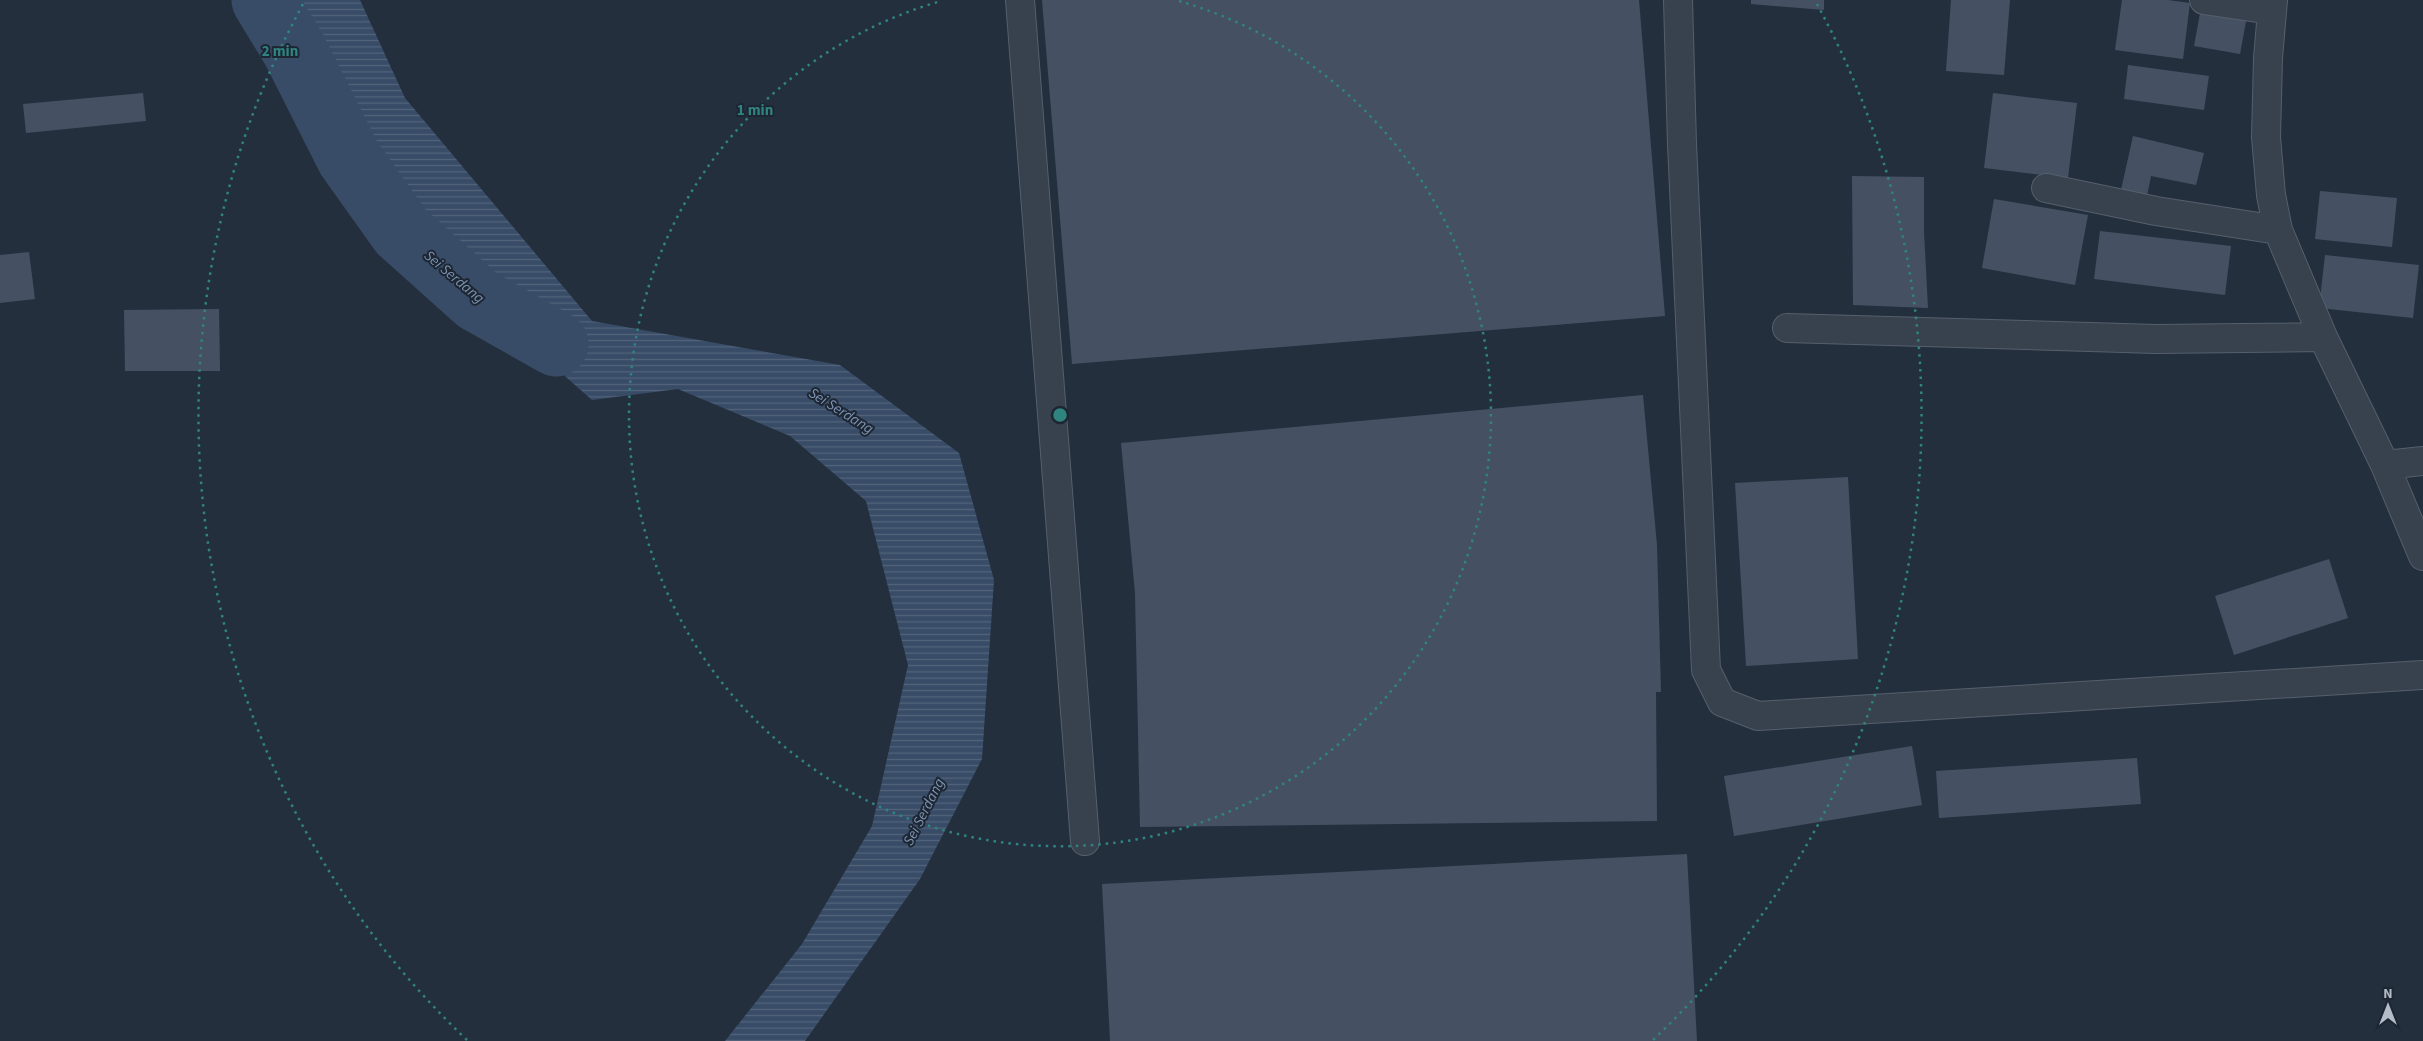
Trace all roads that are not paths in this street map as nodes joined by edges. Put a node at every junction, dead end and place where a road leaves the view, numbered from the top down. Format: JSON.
{"nodes":[{"id":1,"x":1020,"y":0,"type":"edge"},
{"id":2,"x":1678,"y":0,"type":"edge"},
{"id":3,"x":2204,"y":0,"type":"edge"},
{"id":4,"x":2272,"y":5,"type":"edge"},
{"id":5,"x":2046,"y":188,"type":"dead end"},
{"id":6,"x":2278,"y":230,"type":"junction"},
{"id":7,"x":1787,"y":328,"type":"dead end"},
{"id":8,"x":2323,"y":337,"type":"junction"},
{"id":9,"x":2423,"y":462,"type":"edge"},
{"id":10,"x":2385,"y":465,"type":"junction"},
{"id":11,"x":2423,"y":556,"type":"edge"},
{"id":12,"x":2423,"y":676,"type":"edge"},
{"id":13,"x":1085,"y":842,"type":"dead end"}],
"edges":[{"from":1,"to":13,"type":"street"},
{"from":2,"to":12,"type":"street"},
{"from":3,"to":4,"type":"street"},
{"from":4,"to":6,"type":"street"},
{"from":5,"to":6,"type":"street"},
{"from":6,"to":8,"type":"street"},
{"from":7,"to":8,"type":"street"},
{"from":8,"to":10,"type":"street"},
{"from":9,"to":10,"type":"street"},
{"from":10,"to":11,"type":"street"}]}
